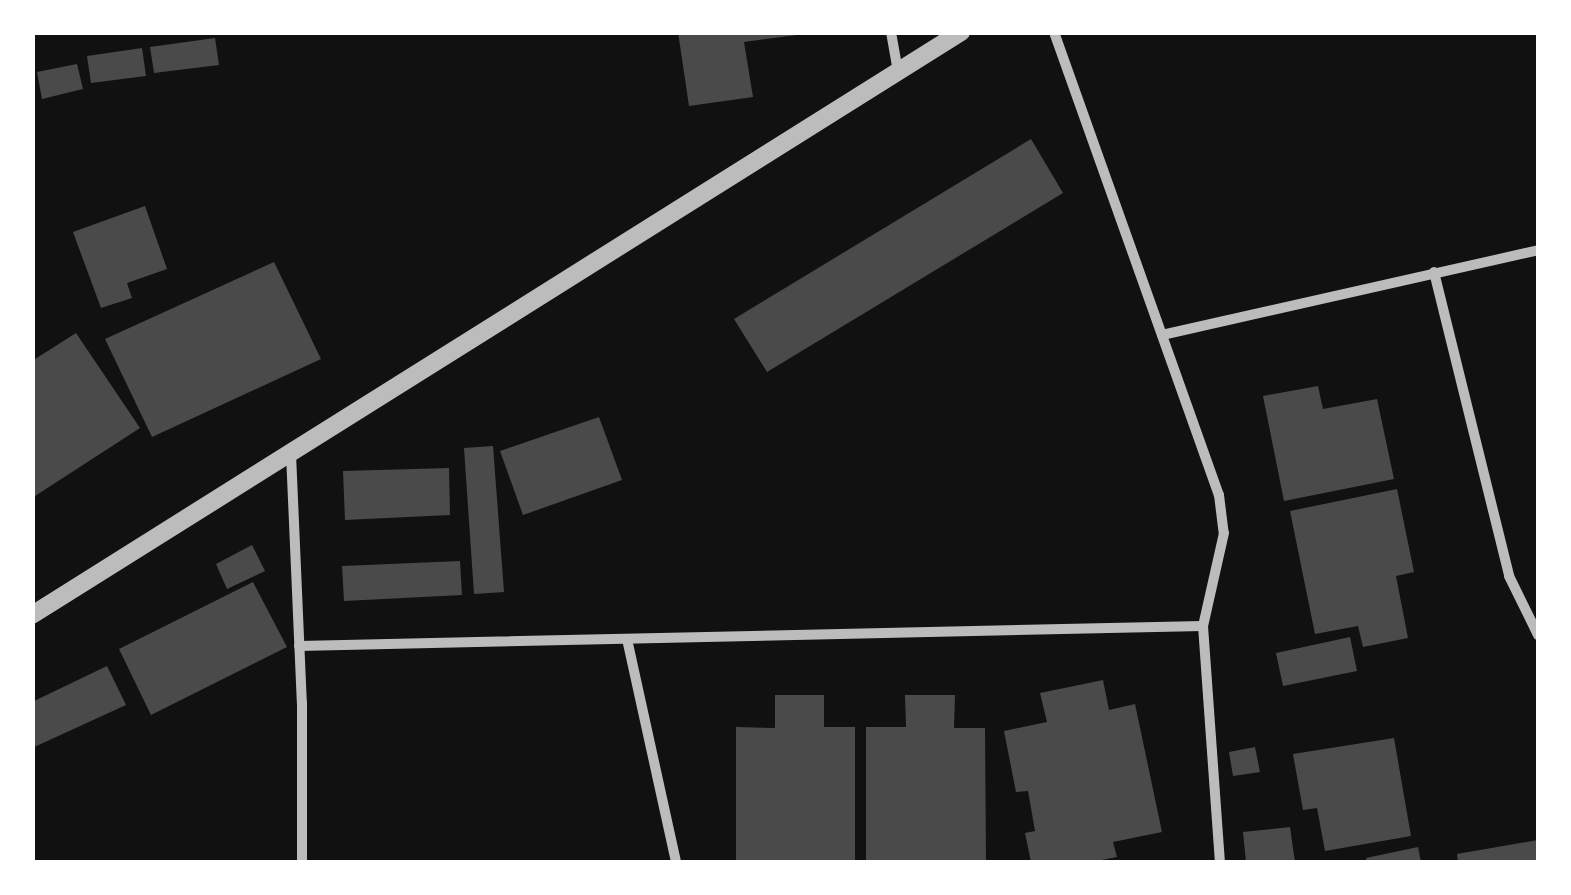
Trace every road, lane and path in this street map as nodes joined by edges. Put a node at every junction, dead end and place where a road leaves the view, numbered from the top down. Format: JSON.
{"nodes":[{"id":1,"x":891,"y":32,"type":"edge"},
{"id":2,"x":962,"y":32,"type":"edge"},
{"id":3,"x":1054,"y":32,"type":"edge"},
{"id":4,"x":898,"y":70,"type":"junction"},
{"id":5,"x":1538,"y":250,"type":"edge"},
{"id":6,"x":1434,"y":272,"type":"junction"},
{"id":7,"x":1162,"y":335,"type":"junction"},
{"id":8,"x":290,"y":453,"type":"junction"},
{"id":9,"x":32,"y":615,"type":"edge"},
{"id":10,"x":1203,"y":626,"type":"junction"},
{"id":11,"x":1538,"y":636,"type":"edge"},
{"id":12,"x":627,"y":638,"type":"junction"},
{"id":13,"x":299,"y":646,"type":"junction"},
{"id":14,"x":302,"y":862,"type":"edge"},
{"id":15,"x":676,"y":862,"type":"edge"},
{"id":16,"x":1220,"y":862,"type":"edge"}],
"edges":[{"from":1,"to":4,"type":"street"},
{"from":2,"to":4,"type":"street"},
{"from":3,"to":7,"type":"street"},
{"from":4,"to":8,"type":"street"},
{"from":5,"to":6,"type":"street"},
{"from":6,"to":7,"type":"street"},
{"from":6,"to":11,"type":"street"},
{"from":7,"to":10,"type":"street"},
{"from":8,"to":9,"type":"street"},
{"from":8,"to":13,"type":"street"},
{"from":10,"to":12,"type":"street"},
{"from":10,"to":16,"type":"street"},
{"from":12,"to":13,"type":"street"},
{"from":12,"to":15,"type":"street"},
{"from":13,"to":14,"type":"street"}]}
